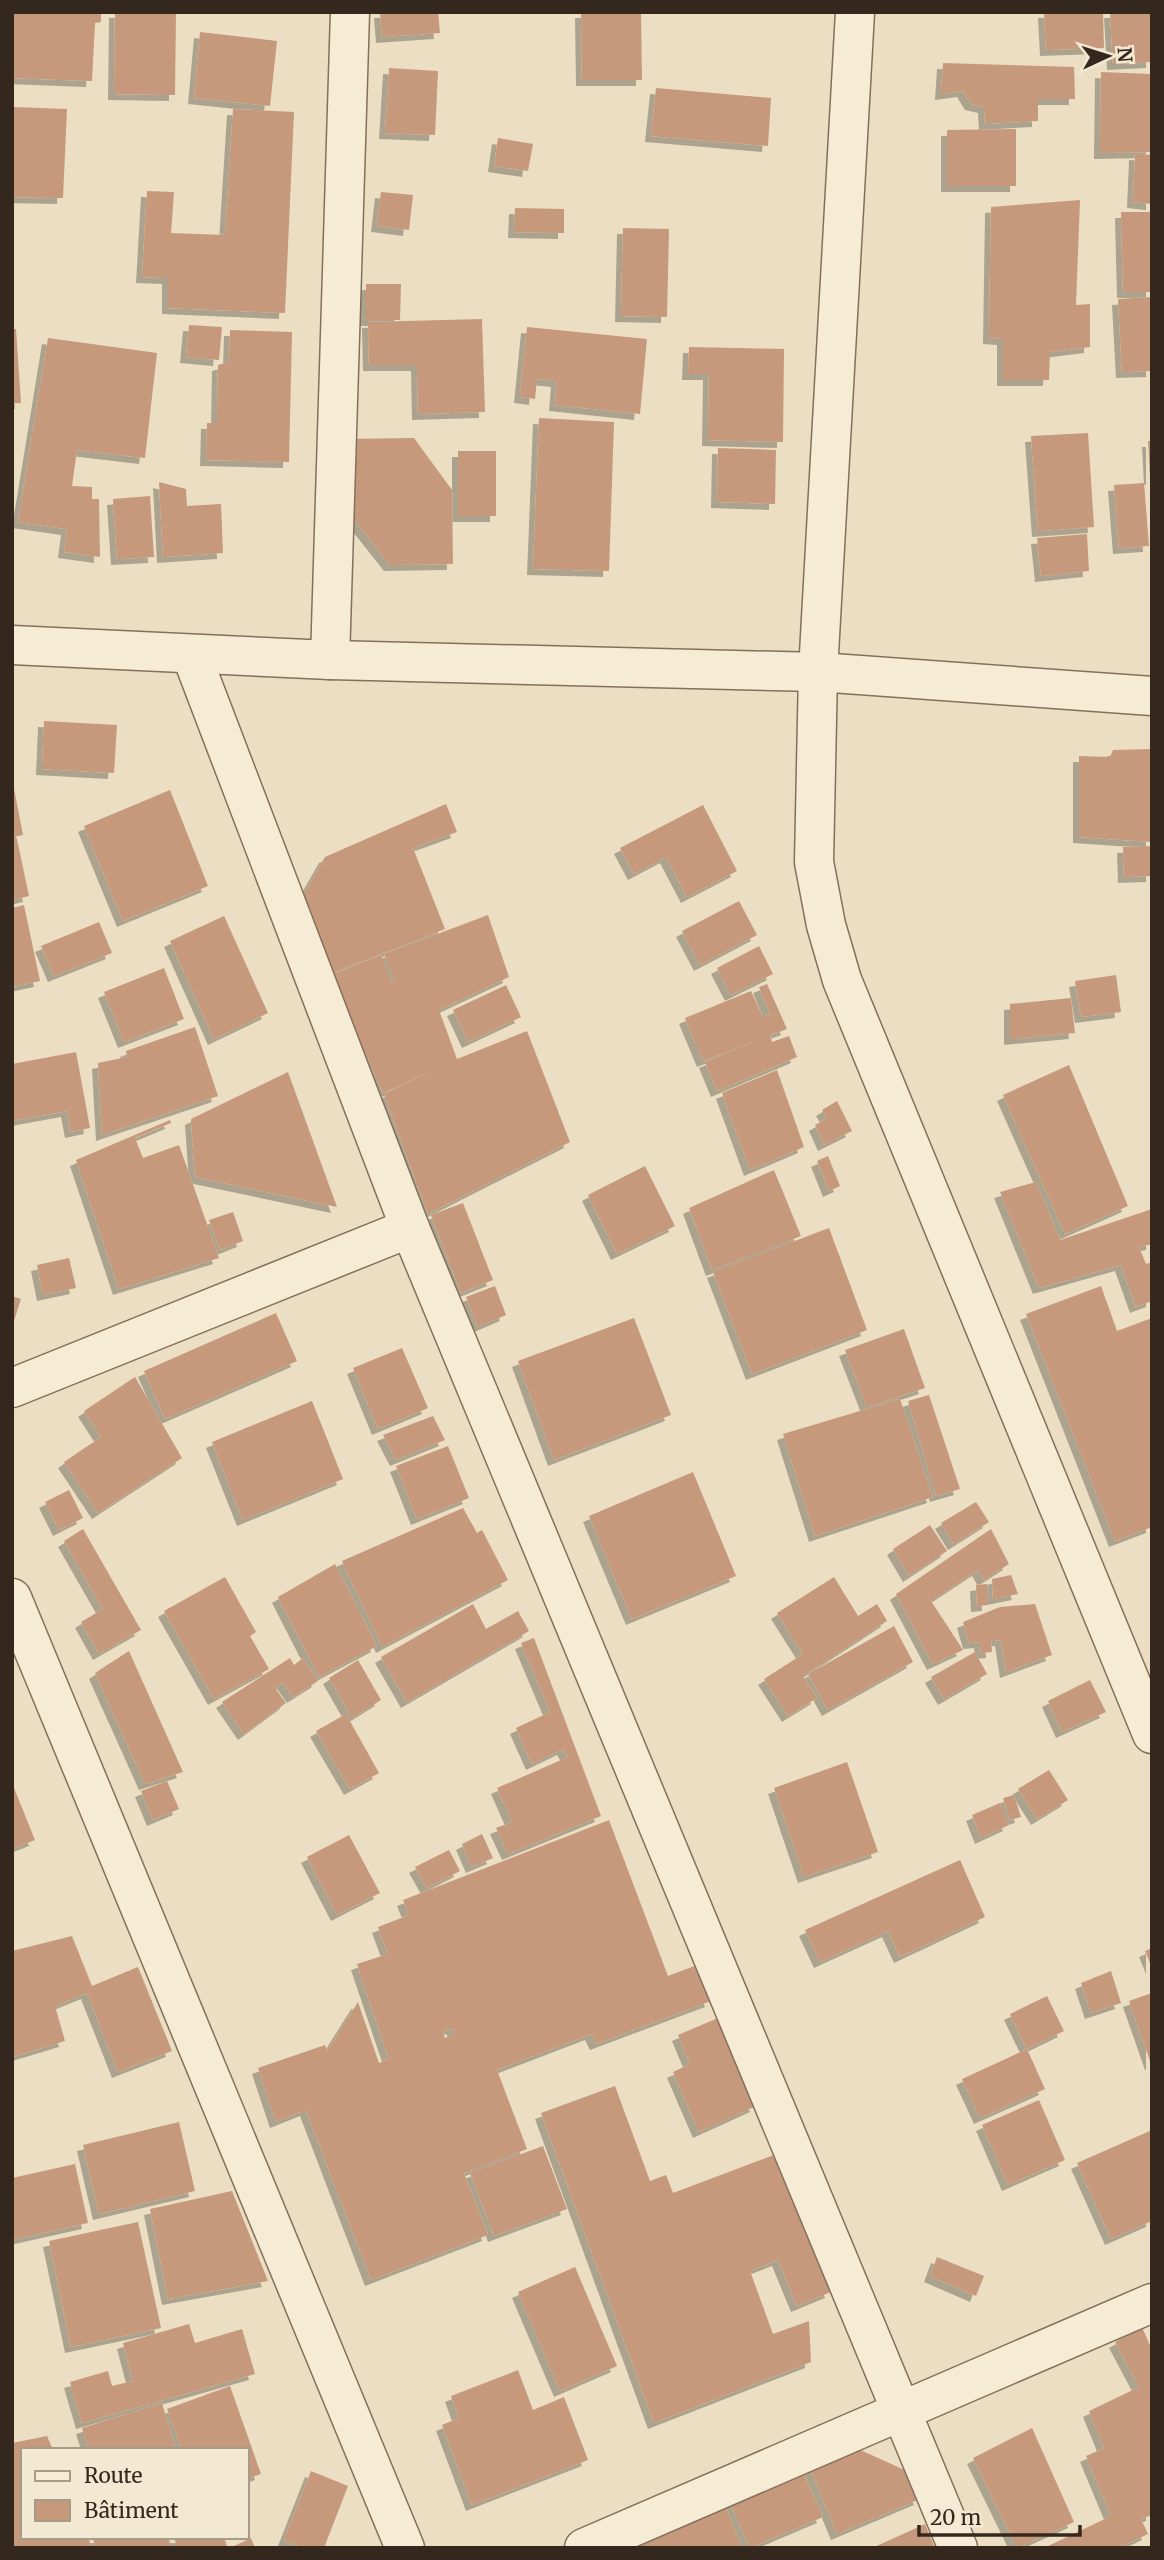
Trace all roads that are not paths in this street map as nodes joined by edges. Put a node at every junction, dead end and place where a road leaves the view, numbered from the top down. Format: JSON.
{"nodes":[{"id":1,"x":350,"y":12,"type":"edge"},
{"id":2,"x":855,"y":12,"type":"edge"},
{"id":3,"x":12,"y":645,"type":"edge"},
{"id":4,"x":191,"y":654,"type":"junction"},
{"id":5,"x":330,"y":660,"type":"junction"},
{"id":6,"x":818,"y":672,"type":"junction"},
{"id":7,"x":1152,"y":696,"type":"edge"},
{"id":8,"x":410,"y":1228,"type":"junction"},
{"id":9,"x":12,"y":1388,"type":"edge"},
{"id":10,"x":12,"y":1598,"type":"edge"},
{"id":11,"x":1152,"y":1734,"type":"edge"},
{"id":12,"x":1152,"y":2304,"type":"edge"},
{"id":13,"x":902,"y":2410,"type":"junction"},
{"id":14,"x":405,"y":2548,"type":"edge"},
{"id":15,"x":584,"y":2548,"type":"edge"},
{"id":16,"x":958,"y":2548,"type":"edge"}],
"edges":[{"from":1,"to":5,"type":"street"},
{"from":2,"to":6,"type":"street"},
{"from":3,"to":4,"type":"street"},
{"from":4,"to":5,"type":"street"},
{"from":4,"to":8,"type":"street"},
{"from":5,"to":6,"type":"street"},
{"from":6,"to":7,"type":"street"},
{"from":6,"to":11,"type":"street"},
{"from":8,"to":9,"type":"street"},
{"from":8,"to":13,"type":"street"},
{"from":10,"to":14,"type":"street"},
{"from":12,"to":13,"type":"street"},
{"from":13,"to":15,"type":"street"},
{"from":13,"to":16,"type":"street"}]}
